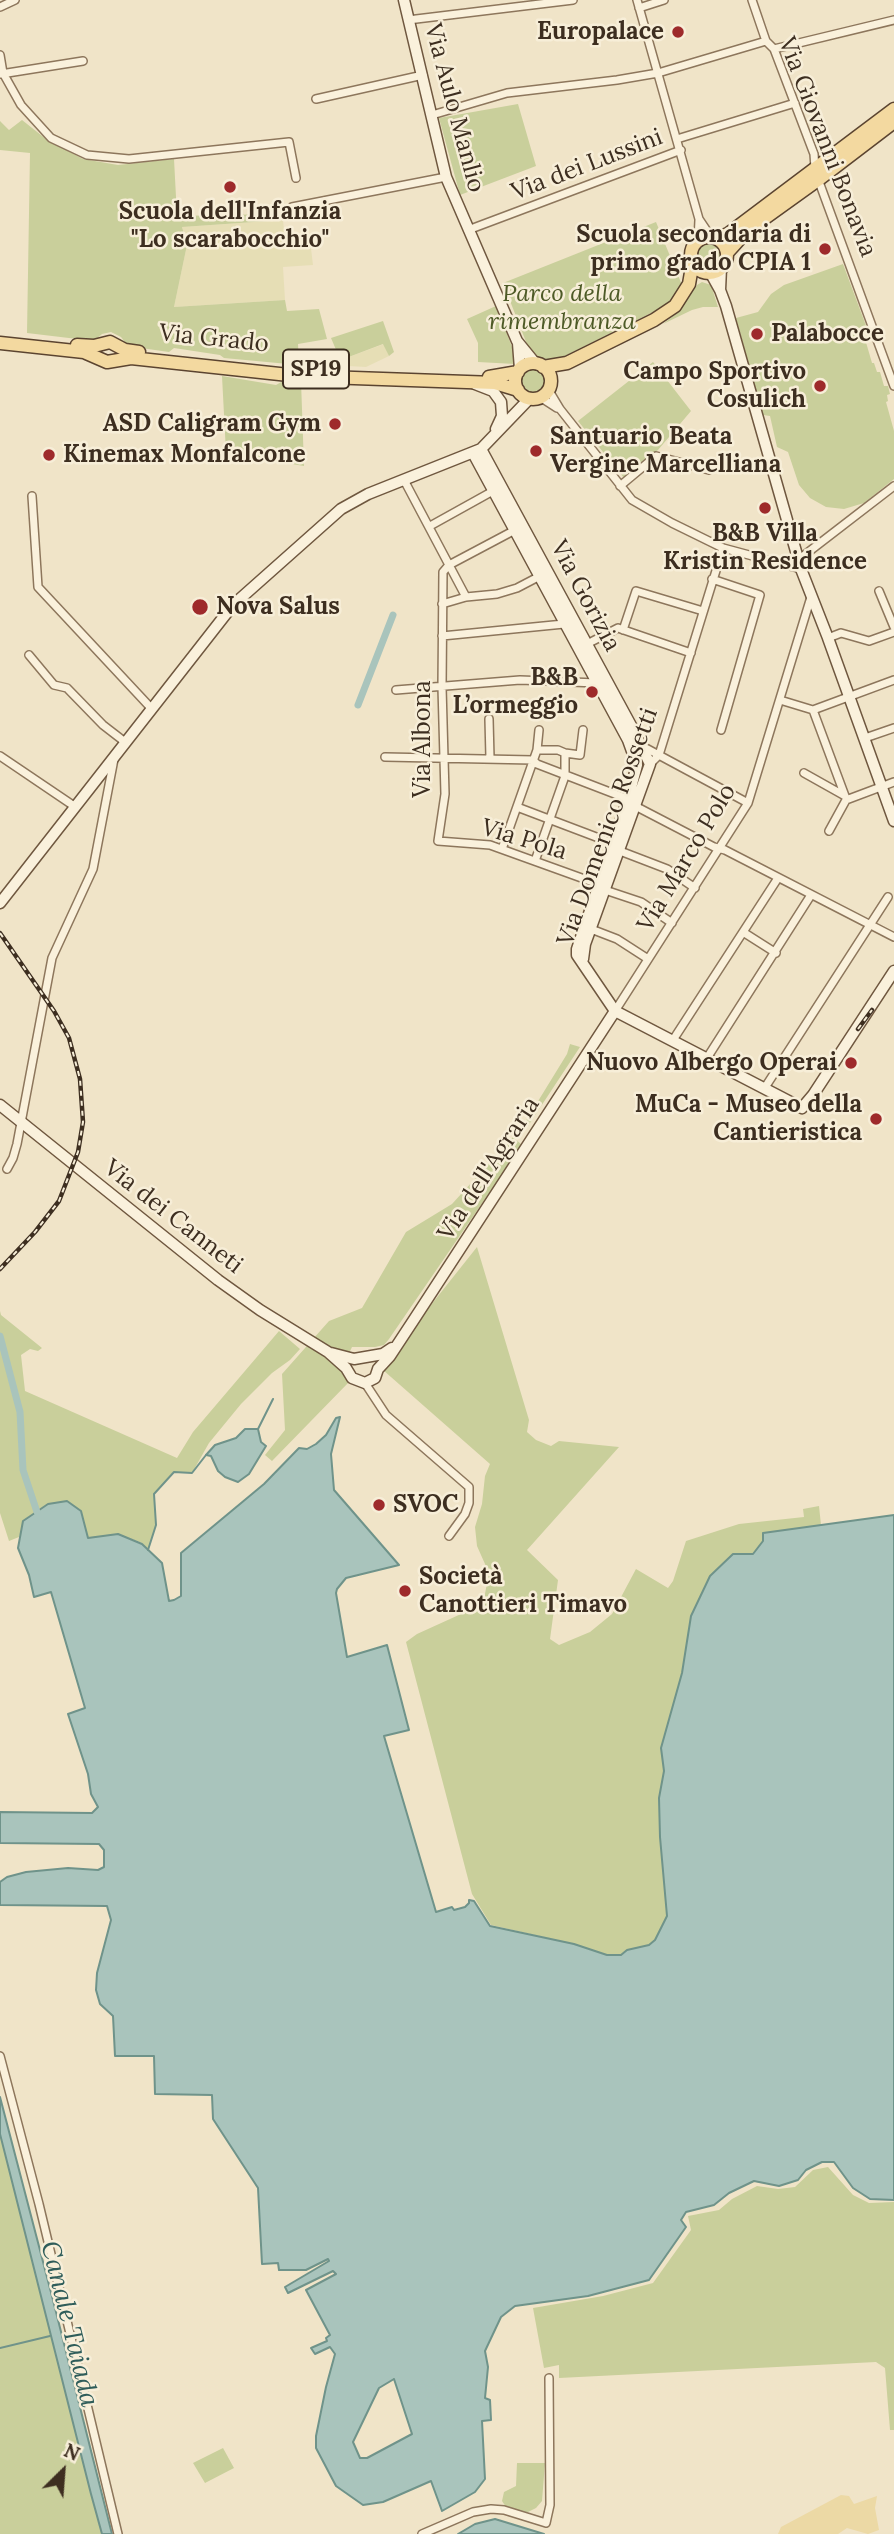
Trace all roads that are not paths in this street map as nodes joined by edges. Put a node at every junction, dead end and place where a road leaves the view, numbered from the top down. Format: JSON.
{"nodes":[{"id":1,"x":15,"y":0,"type":"edge"},
{"id":2,"x":404,"y":0,"type":"edge"},
{"id":3,"x":573,"y":0,"type":"edge"},
{"id":4,"x":664,"y":0,"type":"edge"},
{"id":5,"x":751,"y":1,"type":"edge"},
{"id":6,"x":638,"y":4,"type":"edge"},
{"id":7,"x":0,"y":7,"type":"edge"},
{"id":8,"x":408,"y":20,"type":"junction"},
{"id":9,"x":894,"y":20,"type":"edge"},
{"id":10,"x":766,"y":41,"type":"junction"},
{"id":11,"x":774,"y":48,"type":"junction"},
{"id":12,"x":0,"y":55,"type":"edge"},
{"id":13,"x":83,"y":61,"type":"dead end"},
{"id":14,"x":658,"y":73,"type":"junction"},
{"id":15,"x":2,"y":74,"type":"edge"},
{"id":16,"x":423,"y":75,"type":"junction"},
{"id":17,"x":316,"y":99,"type":"dead end"},
{"id":18,"x":795,"y":103,"type":"junction"},
{"id":19,"x":894,"y":109,"type":"edge"},
{"id":20,"x":432,"y":115,"type":"junction"},
{"id":21,"x":894,"y":122,"type":"edge"},
{"id":22,"x":677,"y":139,"type":"junction"},
{"id":23,"x":681,"y":150,"type":"junction"},
{"id":24,"x":817,"y":175,"type":"junction"},
{"id":25,"x":446,"y":177,"type":"junction"},
{"id":26,"x":296,"y":178,"type":"dead end"},
{"id":27,"x":292,"y":207,"type":"dead end"},
{"id":28,"x":699,"y":219,"type":"junction"},
{"id":29,"x":468,"y":230,"type":"junction"},
{"id":30,"x":708,"y":239,"type":"junction"},
{"id":31,"x":727,"y":253,"type":"junction"},
{"id":32,"x":693,"y":261,"type":"junction"},
{"id":33,"x":712,"y":271,"type":"junction"},
{"id":34,"x":689,"y":284,"type":"junction"},
{"id":35,"x":0,"y":336,"type":"edge"},
{"id":36,"x":517,"y":341,"type":"junction"},
{"id":37,"x":0,"y":343,"type":"edge"},
{"id":38,"x":116,"y":345,"type":"junction"},
{"id":39,"x":101,"y":351,"type":"junction"},
{"id":40,"x":116,"y":359,"type":"junction"},
{"id":41,"x":567,"y":363,"type":"junction"},
{"id":42,"x":539,"y":365,"type":"junction"},
{"id":43,"x":519,"y":370,"type":"junction"},
{"id":44,"x":466,"y":381,"type":"junction"},
{"id":45,"x":894,"y":386,"type":"edge"},
{"id":46,"x":534,"y":391,"type":"junction"},
{"id":47,"x":481,"y":448,"type":"junction"},
{"id":48,"x":709,"y":470,"type":"dead end"},
{"id":49,"x":404,"y":480,"type":"junction"},
{"id":50,"x":620,"y":486,"type":"junction"},
{"id":51,"x":894,"y":486,"type":"edge"},
{"id":52,"x":493,"y":491,"type":"junction"},
{"id":53,"x":32,"y":496,"type":"dead end"},
{"id":54,"x":430,"y":526,"type":"junction"},
{"id":55,"x":515,"y":530,"type":"junction"},
{"id":56,"x":723,"y":548,"type":"junction"},
{"id":57,"x":449,"y":565,"type":"junction"},
{"id":58,"x":799,"y":565,"type":"junction"},
{"id":59,"x":540,"y":576,"type":"junction"},
{"id":60,"x":712,"y":579,"type":"junction"},
{"id":61,"x":879,"y":591,"type":"dead end"},
{"id":62,"x":811,"y":596,"type":"junction"},
{"id":63,"x":466,"y":597,"type":"junction"},
{"id":64,"x":442,"y":604,"type":"junction"},
{"id":65,"x":703,"y":611,"type":"junction"},
{"id":66,"x":564,"y":624,"type":"junction"},
{"id":67,"x":894,"y":629,"type":"edge"},
{"id":68,"x":623,"y":630,"type":"junction"},
{"id":69,"x":442,"y":636,"type":"junction"},
{"id":70,"x":828,"y":638,"type":"junction"},
{"id":71,"x":587,"y":644,"type":"junction"},
{"id":72,"x":691,"y":653,"type":"junction"},
{"id":73,"x":29,"y":656,"type":"dead end"},
{"id":74,"x":894,"y":680,"type":"edge"},
{"id":75,"x":597,"y":683,"type":"junction"},
{"id":76,"x":442,"y":687,"type":"junction"},
{"id":77,"x":396,"y":690,"type":"dead end"},
{"id":78,"x":849,"y":696,"type":"junction"},
{"id":79,"x":780,"y":700,"type":"junction"},
{"id":80,"x":151,"y":708,"type":"junction"},
{"id":81,"x":813,"y":710,"type":"junction"},
{"id":82,"x":489,"y":719,"type":"dead end"},
{"id":83,"x":894,"y":728,"type":"edge"},
{"id":84,"x":538,"y":730,"type":"dead end"},
{"id":85,"x":583,"y":730,"type":"dead end"},
{"id":86,"x":721,"y":730,"type":"dead end"},
{"id":87,"x":865,"y":738,"type":"junction"},
{"id":88,"x":125,"y":741,"type":"junction"},
{"id":89,"x":642,"y":746,"type":"junction"},
{"id":90,"x":537,"y":750,"type":"junction"},
{"id":91,"x":565,"y":753,"type":"junction"},
{"id":92,"x":115,"y":755,"type":"junction"},
{"id":93,"x":659,"y":755,"type":"junction"},
{"id":94,"x":0,"y":756,"type":"edge"},
{"id":95,"x":385,"y":757,"type":"dead end"},
{"id":96,"x":443,"y":757,"type":"junction"},
{"id":97,"x":490,"y":758,"type":"junction"},
{"id":98,"x":533,"y":760,"type":"junction"},
{"id":99,"x":650,"y":764,"type":"junction"},
{"id":100,"x":637,"y":765,"type":"joint"},
{"id":101,"x":804,"y":773,"type":"dead end"},
{"id":102,"x":565,"y":776,"type":"junction"},
{"id":103,"x":894,"y":782,"type":"edge"},
{"id":104,"x":882,"y":786,"type":"junction"},
{"id":105,"x":845,"y":798,"type":"junction"},
{"id":106,"x":632,"y":802,"type":"junction"},
{"id":107,"x":748,"y":803,"type":"junction"},
{"id":108,"x":74,"y":806,"type":"junction"},
{"id":109,"x":517,"y":807,"type":"junction"},
{"id":110,"x":550,"y":819,"type":"junction"},
{"id":111,"x":894,"y":821,"type":"edge"},
{"id":112,"x":829,"y":831,"type":"dead end"},
{"id":113,"x":438,"y":841,"type":"joint"},
{"id":114,"x":616,"y":847,"type":"junction"},
{"id":115,"x":720,"y":848,"type":"junction"},
{"id":116,"x":502,"y":849,"type":"junction"},
{"id":117,"x":535,"y":861,"type":"junction"},
{"id":118,"x":778,"y":878,"type":"junction"},
{"id":119,"x":603,"y":887,"type":"junction"},
{"id":120,"x":695,"y":888,"type":"junction"},
{"id":121,"x":811,"y":895,"type":"junction"},
{"id":122,"x":888,"y":897,"type":"dead end"},
{"id":123,"x":0,"y":903,"type":"edge"},
{"id":124,"x":672,"y":923,"type":"junction"},
{"id":125,"x":870,"y":925,"type":"junction"},
{"id":126,"x":591,"y":929,"type":"junction"},
{"id":127,"x":743,"y":932,"type":"junction"},
{"id":128,"x":894,"y":937,"type":"edge"},
{"id":129,"x":776,"y":953,"type":"junction"},
{"id":130,"x":648,"y":959,"type":"junction"},
{"id":131,"x":583,"y":963,"type":"junction"},
{"id":132,"x":894,"y":971,"type":"edge"},
{"id":133,"x":615,"y":1011,"type":"junction"},
{"id":134,"x":673,"y":1040,"type":"junction"},
{"id":135,"x":707,"y":1058,"type":"junction"},
{"id":136,"x":764,"y":1089,"type":"junction"},
{"id":137,"x":0,"y":1105,"type":"edge"},
{"id":138,"x":21,"y":1122,"type":"junction"},
{"id":139,"x":7,"y":1169,"type":"dead end"},
{"id":140,"x":395,"y":1348,"type":"junction"},
{"id":141,"x":328,"y":1352,"type":"junction"},
{"id":142,"x":359,"y":1358,"type":"junction"},
{"id":143,"x":348,"y":1372,"type":"junction"},
{"id":144,"x":372,"y":1378,"type":"junction"},
{"id":145,"x":449,"y":1536,"type":"dead end"},
{"id":146,"x":0,"y":2056,"type":"edge"},
{"id":147,"x":549,"y":2378,"type":"dead end"},
{"id":148,"x":117,"y":2534,"type":"edge"},
{"id":149,"x":422,"y":2534,"type":"edge"}],
"edges":[{"from":1,"to":7,"type":"street"},
{"from":2,"to":8,"type":"street","name":"Via Aulo Manlio"},
{"from":3,"to":8,"type":"street"},
{"from":4,"to":6,"type":"street"},
{"from":5,"to":10,"type":"street","name":"Via Giovanni Bonavia"},
{"from":6,"to":14,"type":"street"},
{"from":8,"to":16,"type":"street","name":"Via Aulo Manlio"},
{"from":9,"to":11,"type":"street"},
{"from":10,"to":11,"type":"street","name":"Via Giovanni Bonavia"},
{"from":10,"to":14,"type":"street"},
{"from":11,"to":18,"type":"street","name":"Via Giovanni Bonavia"},
{"from":12,"to":15,"type":"street"},
{"from":13,"to":15,"type":"street"},
{"from":14,"to":20,"type":"street"},
{"from":14,"to":22,"type":"street"},
{"from":15,"to":26,"type":"street"},
{"from":16,"to":17,"type":"street"},
{"from":16,"to":20,"type":"street","name":"Via Aulo Manlio"},
{"from":18,"to":22,"type":"street"},
{"from":18,"to":24,"type":"street","name":"Via Giovanni Bonavia"},
{"from":19,"to":24,"type":"main road"},
{"from":20,"to":25,"type":"street","name":"Via Aulo Manlio"},
{"from":21,"to":24,"type":"main road"},
{"from":22,"to":23,"type":"street"},
{"from":23,"to":28,"type":"street"},
{"from":23,"to":29,"type":"street","name":"Via dei Lussini"},
{"from":24,"to":30,"type":"main road"},
{"from":24,"to":31,"type":"main road"},
{"from":24,"to":45,"type":"street","name":"Via Giovanni Bonavia"},
{"from":25,"to":27,"type":"street"},
{"from":25,"to":29,"type":"street","name":"Via Aulo Manlio"},
{"from":28,"to":30,"type":"street"},
{"from":28,"to":30,"type":"street"},
{"from":29,"to":36,"type":"street","name":"Via Aulo Manlio"},
{"from":30,"to":31,"type":"main road"},
{"from":30,"to":32,"type":"main road"},
{"from":31,"to":33,"type":"main road"},
{"from":32,"to":33,"type":"main road"},
{"from":32,"to":34,"type":"main road"},
{"from":33,"to":34,"type":"main road"},
{"from":33,"to":58,"type":"street"},
{"from":34,"to":41,"type":"main road"},
{"from":35,"to":39,"type":"main road","name":"Via Grado","number":"SP19"},
{"from":36,"to":42,"type":"street","name":"Via Aulo Manlio"},
{"from":36,"to":43,"type":"street","name":"Via Aulo Manlio"},
{"from":37,"to":39,"type":"main road","name":"Via Grado","number":"SP19"},
{"from":38,"to":39,"type":"main road","name":"Via Grado","number":"SP19"},
{"from":38,"to":40,"type":"main road"},
{"from":38,"to":43,"type":"main road","name":"Via Grado","number":"SP19"},
{"from":39,"to":40,"type":"main road","name":"Via Grado","number":"SP19"},
{"from":40,"to":44,"type":"main road","name":"Via Grado","number":"SP19"},
{"from":41,"to":42,"type":"main road","name":"Via Grado"},
{"from":41,"to":46,"type":"main road"},
{"from":42,"to":43,"type":"main road","name":"Via Grado"},
{"from":42,"to":46,"type":"main road"},
{"from":43,"to":46,"type":"main road"},
{"from":44,"to":46,"type":"main road","name":"Via Grado","number":"SP19"},
{"from":44,"to":47,"type":"street"},
{"from":46,"to":47,"type":"street"},
{"from":46,"to":50,"type":"street"},
{"from":47,"to":49,"type":"street"},
{"from":47,"to":52,"type":"street","name":"Via Gorizia"},
{"from":47,"to":71,"type":"street","name":"Via Gorizia"},
{"from":48,"to":50,"type":"street"},
{"from":49,"to":54,"type":"street"},
{"from":49,"to":80,"type":"street"},
{"from":50,"to":56,"type":"street"},
{"from":51,"to":58,"type":"street"},
{"from":52,"to":54,"type":"street"},
{"from":52,"to":55,"type":"street","name":"Via Gorizia"},
{"from":53,"to":80,"type":"street"},
{"from":54,"to":57,"type":"street"},
{"from":55,"to":57,"type":"street"},
{"from":55,"to":59,"type":"street","name":"Via Gorizia"},
{"from":56,"to":58,"type":"street"},
{"from":56,"to":60,"type":"street","name":"Via Domenico Rossetti"},
{"from":57,"to":63,"type":"street"},
{"from":57,"to":64,"type":"street","name":"Via Albona"},
{"from":58,"to":62,"type":"street"},
{"from":59,"to":63,"type":"street"},
{"from":59,"to":66,"type":"street","name":"Via Gorizia"},
{"from":60,"to":65,"type":"street","name":"Via Domenico Rossetti"},
{"from":60,"to":86,"type":"street"},
{"from":61,"to":67,"type":"street"},
{"from":62,"to":70,"type":"street"},
{"from":62,"to":79,"type":"street","name":"Via Marco Polo"},
{"from":63,"to":64,"type":"street"},
{"from":64,"to":69,"type":"street","name":"Via Albona"},
{"from":65,"to":68,"type":"street"},
{"from":65,"to":72,"type":"street","name":"Via Domenico Rossetti"},
{"from":66,"to":69,"type":"street"},
{"from":66,"to":75,"type":"street","name":"Via Gorizia"},
{"from":67,"to":70,"type":"street"},
{"from":68,"to":71,"type":"street"},
{"from":68,"to":72,"type":"street"},
{"from":69,"to":76,"type":"street","name":"Via Albona"},
{"from":70,"to":78,"type":"street"},
{"from":71,"to":89,"type":"street","name":"Via Gorizia"},
{"from":72,"to":93,"type":"street","name":"Via Domenico Rossetti"},
{"from":73,"to":88,"type":"street"},
{"from":74,"to":78,"type":"street"},
{"from":75,"to":76,"type":"street"},
{"from":75,"to":100,"type":"street","name":"Via Gorizia"},
{"from":76,"to":77,"type":"street"},
{"from":76,"to":96,"type":"street","name":"Via Albona"},
{"from":78,"to":81,"type":"street"},
{"from":78,"to":87,"type":"street"},
{"from":79,"to":81,"type":"street"},
{"from":79,"to":107,"type":"street","name":"Via Marco Polo"},
{"from":80,"to":88,"type":"street"},
{"from":81,"to":105,"type":"street"},
{"from":82,"to":97,"type":"street"},
{"from":83,"to":87,"type":"street"},
{"from":84,"to":90,"type":"street"},
{"from":85,"to":91,"type":"street"},
{"from":87,"to":104,"type":"street"},
{"from":88,"to":92,"type":"street"},
{"from":89,"to":93,"type":"street"},
{"from":89,"to":99,"type":"street","name":"Via Gorizia"},
{"from":90,"to":91,"type":"street"},
{"from":90,"to":98,"type":"street"},
{"from":91,"to":102,"type":"street"},
{"from":92,"to":108,"type":"street"},
{"from":92,"to":138,"type":"street"},
{"from":93,"to":99,"type":"street","name":"Via Domenico Rossetti"},
{"from":93,"to":107,"type":"street"},
{"from":94,"to":108,"type":"street"},
{"from":95,"to":96,"type":"street"},
{"from":96,"to":97,"type":"street"},
{"from":96,"to":113,"type":"street","name":"Via Albona"},
{"from":97,"to":98,"type":"street"},
{"from":98,"to":102,"type":"street"},
{"from":98,"to":109,"type":"street"},
{"from":99,"to":106,"type":"street","name":"Via Domenico Rossetti"},
{"from":100,"to":106,"type":"street","name":"Via Domenico Rossetti"},
{"from":101,"to":105,"type":"street"},
{"from":102,"to":106,"type":"street"},
{"from":102,"to":110,"type":"street"},
{"from":103,"to":104,"type":"street"},
{"from":104,"to":105,"type":"street"},
{"from":104,"to":111,"type":"street"},
{"from":105,"to":112,"type":"street"},
{"from":106,"to":114,"type":"street","name":"Via Domenico Rossetti"},
{"from":106,"to":115,"type":"street"},
{"from":107,"to":115,"type":"street","name":"Via Marco Polo"},
{"from":108,"to":123,"type":"street"},
{"from":109,"to":110,"type":"street"},
{"from":109,"to":116,"type":"street"},
{"from":110,"to":114,"type":"street"},
{"from":110,"to":117,"type":"street"},
{"from":113,"to":116,"type":"street","name":"Via Pola"},
{"from":114,"to":119,"type":"street","name":"Via Domenico Rossetti"},
{"from":114,"to":120,"type":"street"},
{"from":115,"to":118,"type":"street"},
{"from":115,"to":120,"type":"street","name":"Via Marco Polo"},
{"from":116,"to":117,"type":"street","name":"Via Pola"},
{"from":117,"to":119,"type":"street","name":"Via Pola"},
{"from":118,"to":121,"type":"street"},
{"from":118,"to":127,"type":"street"},
{"from":119,"to":124,"type":"street","name":"Via Pola"},
{"from":119,"to":126,"type":"street","name":"Via Domenico Rossetti"},
{"from":119,"to":131,"type":"street","name":"Via Domenico Rossetti"},
{"from":120,"to":124,"type":"street","name":"Via Marco Polo"},
{"from":121,"to":125,"type":"street"},
{"from":121,"to":129,"type":"street"},
{"from":122,"to":125,"type":"street"},
{"from":124,"to":130,"type":"street","name":"Via Marco Polo"},
{"from":125,"to":128,"type":"street"},
{"from":125,"to":136,"type":"street"},
{"from":126,"to":130,"type":"street"},
{"from":126,"to":131,"type":"street","name":"Via Domenico Rossetti"},
{"from":127,"to":129,"type":"street"},
{"from":127,"to":134,"type":"street"},
{"from":129,"to":135,"type":"street"},
{"from":130,"to":133,"type":"street","name":"Via Marco Polo"},
{"from":131,"to":133,"type":"street"},
{"from":132,"to":136,"type":"street"},
{"from":133,"to":134,"type":"street"},
{"from":133,"to":140,"type":"street","name":"Via dell'Agraria"},
{"from":134,"to":135,"type":"street"},
{"from":135,"to":136,"type":"street"},
{"from":137,"to":138,"type":"street","name":"Via dei Canneti"},
{"from":138,"to":139,"type":"street"},
{"from":138,"to":141,"type":"street","name":"Via dei Canneti"},
{"from":140,"to":142,"type":"street"},
{"from":140,"to":144,"type":"street","name":"Via dell'Agraria"},
{"from":141,"to":142,"type":"street","name":"Via dei Canneti"},
{"from":141,"to":143,"type":"street","name":"Via dei Canneti"},
{"from":142,"to":143,"type":"street"},
{"from":142,"to":144,"type":"street"},
{"from":143,"to":144,"type":"street"},
{"from":144,"to":145,"type":"street"},
{"from":146,"to":148,"type":"street"},
{"from":147,"to":149,"type":"street"}]}
